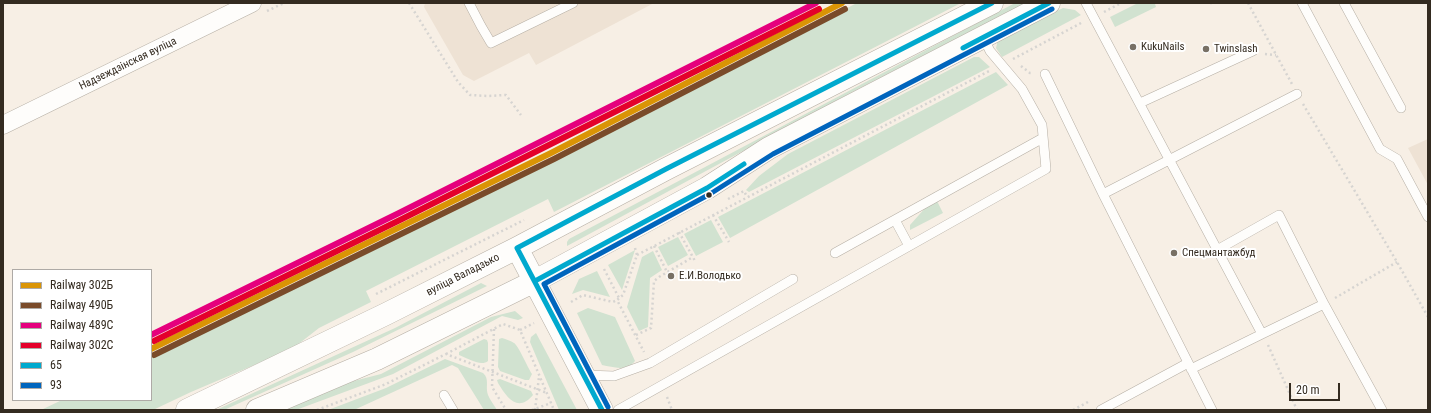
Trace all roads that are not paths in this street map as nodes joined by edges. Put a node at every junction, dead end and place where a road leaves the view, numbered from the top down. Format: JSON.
{"nodes":[{"id":1,"x":252,"y":3,"type":"edge"},
{"id":2,"x":469,"y":3,"type":"edge"},
{"id":3,"x":573,"y":3,"type":"edge"},
{"id":4,"x":992,"y":3,"type":"edge"},
{"id":5,"x":1049,"y":3,"type":"edge"},
{"id":6,"x":1086,"y":3,"type":"edge"},
{"id":7,"x":1302,"y":3,"type":"edge"},
{"id":8,"x":1344,"y":3,"type":"edge"},
{"id":9,"x":983,"y":37,"type":"junction"},
{"id":10,"x":1252,"y":51,"type":"dead end"},
{"id":11,"x":1045,"y":74,"type":"road end"},
{"id":12,"x":1297,"y":94,"type":"road end"},
{"id":13,"x":1140,"y":103,"type":"junction"},
{"id":14,"x":1401,"y":108,"type":"dead end"},
{"id":15,"x":3,"y":126,"type":"edge"},
{"id":16,"x":1043,"y":138,"type":"junction"},
{"id":17,"x":1170,"y":160,"type":"junction"},
{"id":18,"x":1103,"y":194,"type":"junction"},
{"id":19,"x":1428,"y":217,"type":"edge"},
{"id":20,"x":895,"y":220,"type":"junction"},
{"id":21,"x":909,"y":246,"type":"junction"},
{"id":22,"x":517,"y":248,"type":"junction"},
{"id":23,"x":1217,"y":250,"type":"junction"},
{"id":24,"x":835,"y":253,"type":"dead end"},
{"id":25,"x":793,"y":279,"type":"dead end"},
{"id":26,"x":535,"y":281,"type":"junction"},
{"id":27,"x":1324,"y":304,"type":"junction"},
{"id":28,"x":1262,"y":334,"type":"junction"},
{"id":29,"x":1190,"y":366,"type":"junction"},
{"id":30,"x":584,"y":375,"type":"junction"},
{"id":31,"x":444,"y":395,"type":"dead end"},
{"id":32,"x":187,"y":410,"type":"edge"},
{"id":33,"x":259,"y":410,"type":"edge"},
{"id":34,"x":453,"y":410,"type":"edge"},
{"id":35,"x":602,"y":410,"type":"edge"},
{"id":36,"x":618,"y":410,"type":"edge"},
{"id":37,"x":1101,"y":410,"type":"edge"},
{"id":38,"x":1212,"y":410,"type":"edge"},
{"id":39,"x":1382,"y":410,"type":"edge"}],
"edges":[{"from":1,"to":15,"type":"street","name":"Надзеждзінская вуліца"},
{"from":2,"to":3,"type":"lane"},
{"from":4,"to":22,"type":"main road","name":"вуліца Валадзько"},
{"from":5,"to":9,"type":"main road"},
{"from":6,"to":13,"type":"lane"},
{"from":7,"to":19,"type":"lane"},
{"from":8,"to":14,"type":"lane"},
{"from":9,"to":16,"type":"lane"},
{"from":9,"to":26,"type":"main road"},
{"from":10,"to":13,"type":"lane"},
{"from":11,"to":18,"type":"lane"},
{"from":12,"to":17,"type":"lane"},
{"from":13,"to":17,"type":"lane"},
{"from":16,"to":20,"type":"lane"},
{"from":16,"to":21,"type":"lane"},
{"from":17,"to":18,"type":"lane"},
{"from":17,"to":23,"type":"lane"},
{"from":18,"to":29,"type":"lane"},
{"from":20,"to":21,"type":"lane"},
{"from":20,"to":24,"type":"lane"},
{"from":21,"to":36,"type":"lane"},
{"from":22,"to":26,"type":"main road"},
{"from":22,"to":32,"type":"main road","name":"вуліца Валадзько"},
{"from":23,"to":27,"type":"lane"},
{"from":23,"to":28,"type":"lane"},
{"from":25,"to":30,"type":"lane"},
{"from":26,"to":30,"type":"main road"},
{"from":26,"to":33,"type":"main road"},
{"from":27,"to":28,"type":"lane"},
{"from":27,"to":39,"type":"lane"},
{"from":28,"to":29,"type":"lane"},
{"from":29,"to":37,"type":"lane"},
{"from":29,"to":38,"type":"lane"},
{"from":30,"to":35,"type":"main road"},
{"from":31,"to":34,"type":"lane"}]}
